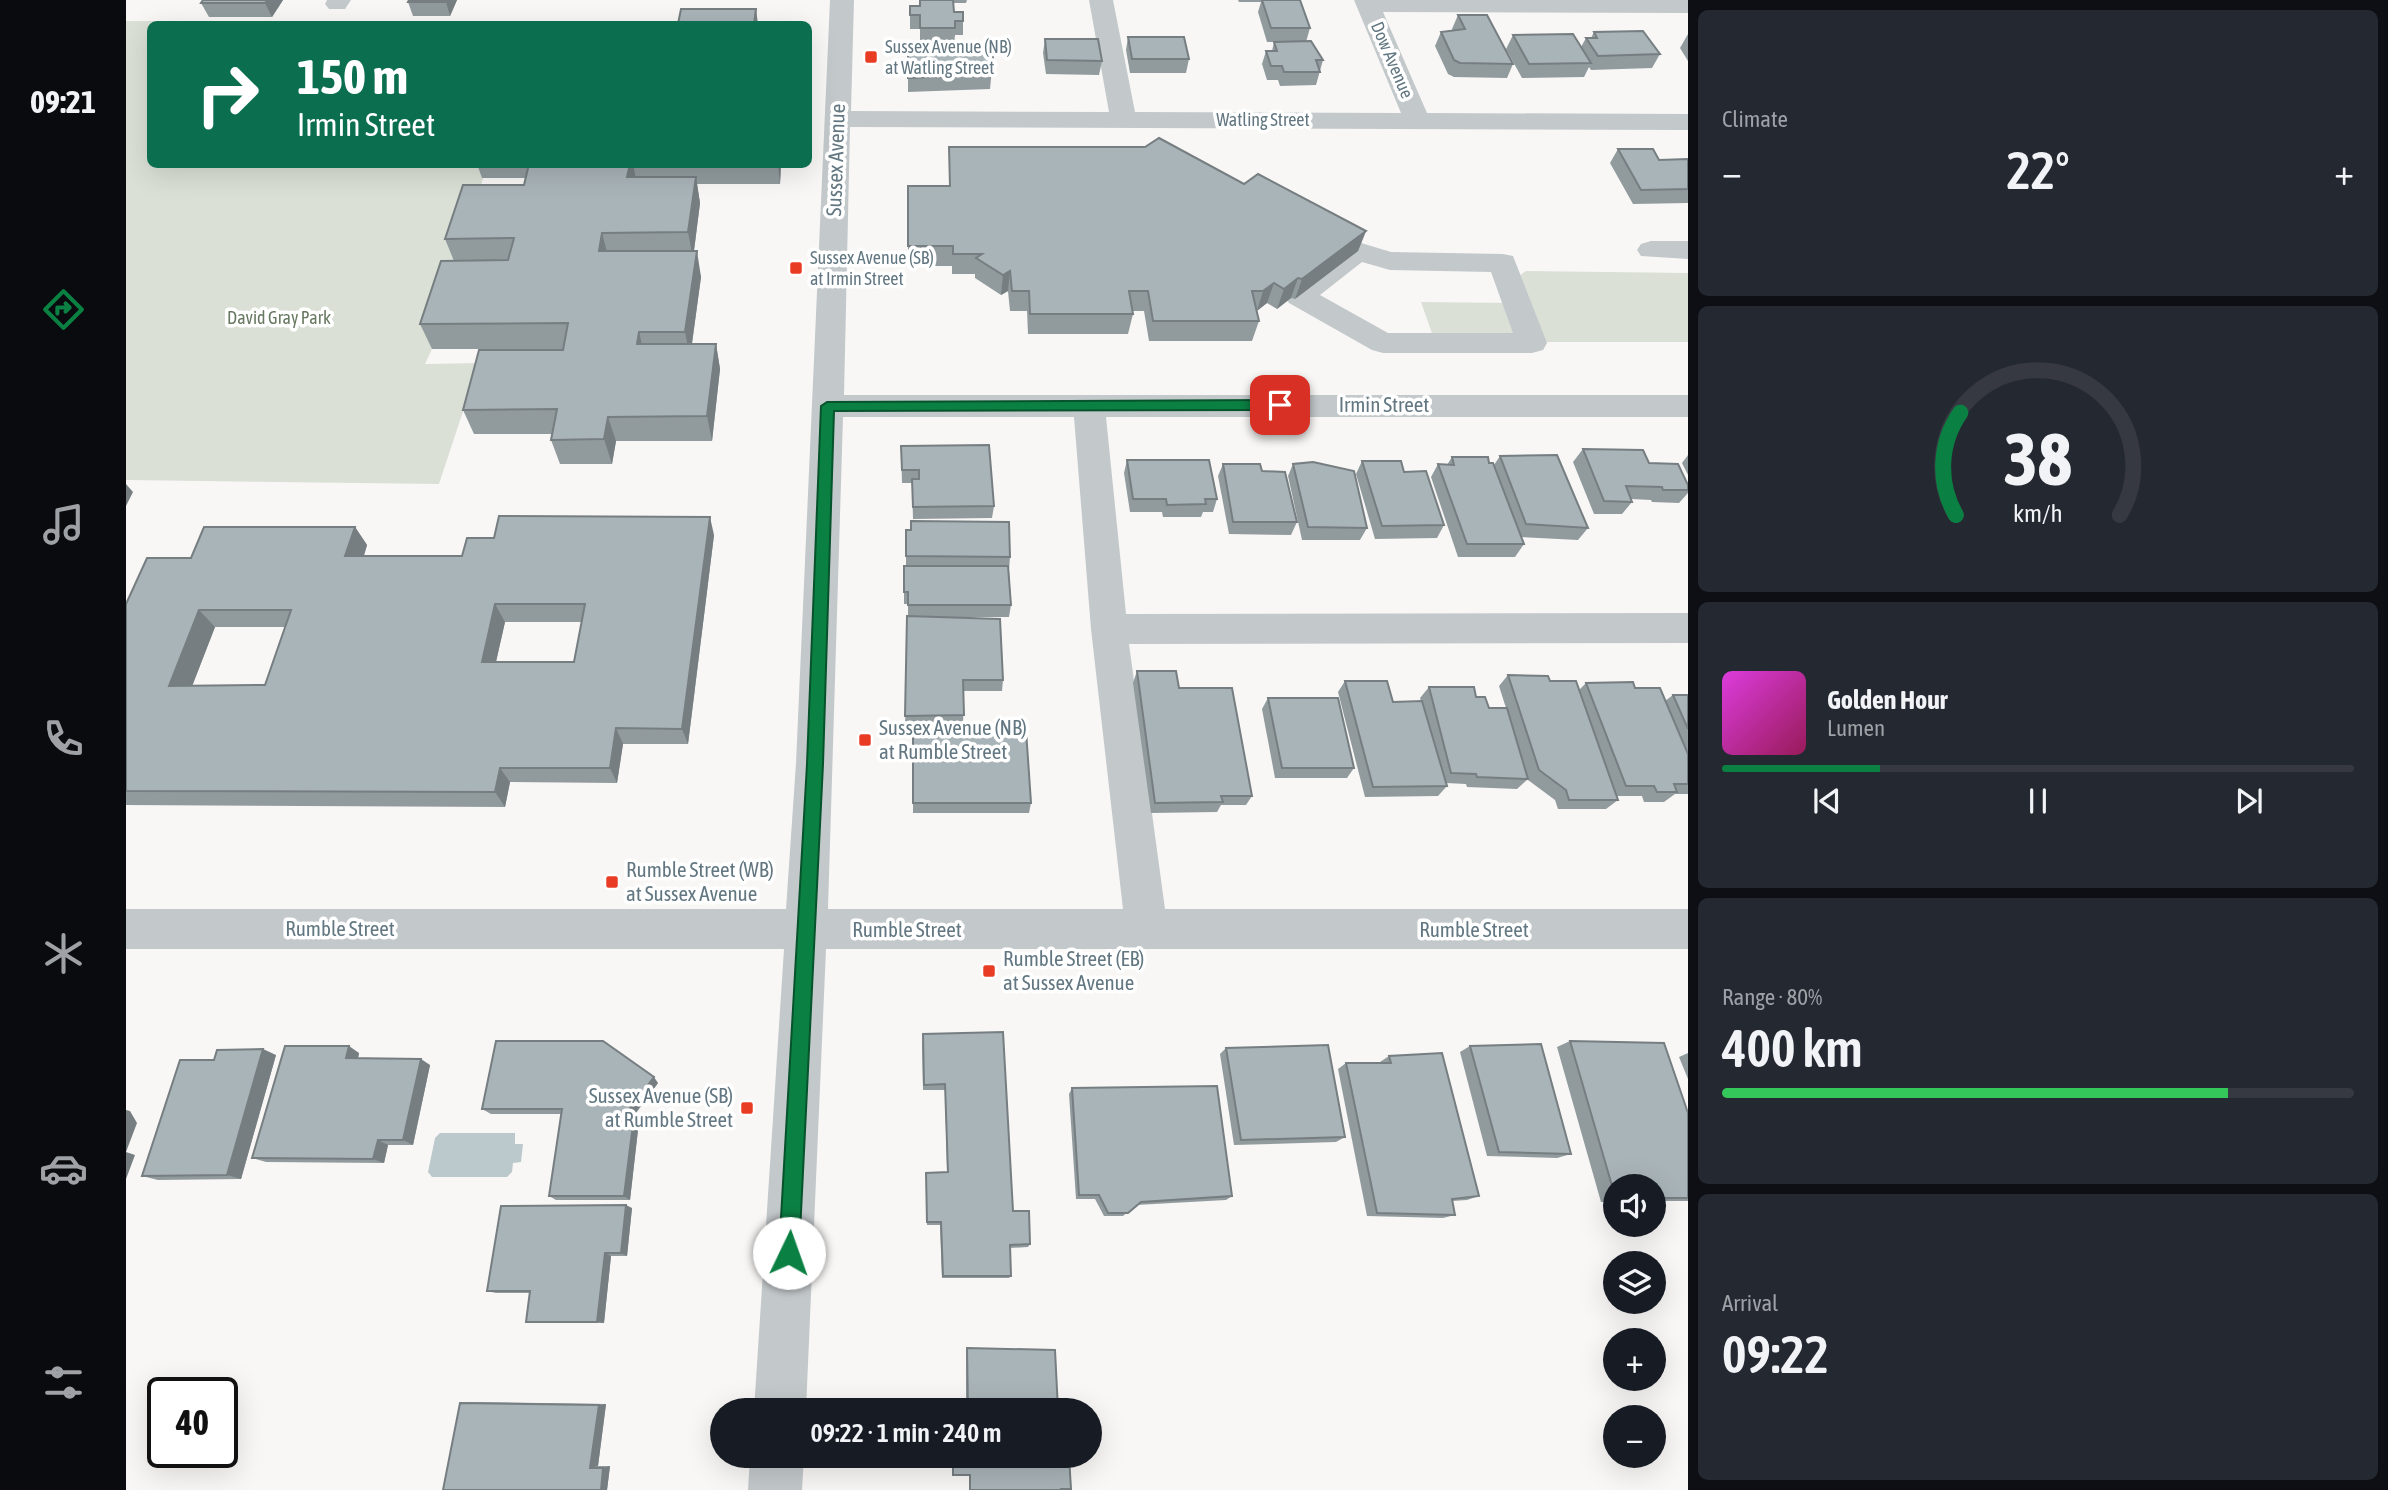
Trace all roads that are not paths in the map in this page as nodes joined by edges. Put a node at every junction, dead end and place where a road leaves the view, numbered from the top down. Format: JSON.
{"nodes":[{"id":1,"x":842,"y":0,"type":"edge"},
{"id":2,"x":1101,"y":0,"type":"edge"},
{"id":3,"x":1367,"y":2,"type":"edge"},
{"id":4,"x":1612,"y":3,"type":"edge"},
{"id":5,"x":1688,"y":6,"type":"edge"},
{"id":6,"x":837,"y":119,"type":"junction"},
{"id":7,"x":1123,"y":119,"type":"junction"},
{"id":8,"x":1417,"y":121,"type":"junction"},
{"id":9,"x":1688,"y":122,"type":"edge"},
{"id":10,"x":1651,"y":250,"type":"dead end"},
{"id":11,"x":1688,"y":250,"type":"edge"},
{"id":12,"x":1299,"y":296,"type":"joint"},
{"id":13,"x":1089,"y":404,"type":"junction"},
{"id":14,"x":827,"y":406,"type":"junction"},
{"id":15,"x":1688,"y":406,"type":"edge"},
{"id":16,"x":1688,"y":628,"type":"edge"},
{"id":17,"x":1109,"y":629,"type":"junction"},
{"id":18,"x":126,"y":929,"type":"edge"},
{"id":19,"x":1688,"y":929,"type":"edge"},
{"id":20,"x":805,"y":930,"type":"junction"},
{"id":21,"x":1147,"y":930,"type":"junction"},
{"id":22,"x":781,"y":1398,"type":"edge"},
{"id":23,"x":776,"y":1468,"type":"edge"},
{"id":24,"x":775,"y":1490,"type":"edge"}],
"edges":[{"from":1,"to":6,"type":"street","name":"Sussex Avenue"},
{"from":2,"to":7,"type":"street"},
{"from":3,"to":4,"type":"street"},
{"from":3,"to":8,"type":"street","name":"Dow Avenue"},
{"from":4,"to":5,"type":"street"},
{"from":6,"to":7,"type":"street","name":"Watling Street"},
{"from":6,"to":14,"type":"street","name":"Sussex Avenue"},
{"from":7,"to":8,"type":"street","name":"Watling Street"},
{"from":8,"to":9,"type":"street","name":"Watling Street"},
{"from":10,"to":11,"type":"street"},
{"from":12,"to":12,"type":"street"},
{"from":13,"to":14,"type":"street","name":"Irmin Street"},
{"from":13,"to":15,"type":"street","name":"Irmin Street"},
{"from":13,"to":17,"type":"street"},
{"from":14,"to":20,"type":"street","name":"Sussex Avenue"},
{"from":16,"to":17,"type":"street"},
{"from":17,"to":21,"type":"street"},
{"from":18,"to":20,"type":"street","name":"Rumble Street"},
{"from":19,"to":21,"type":"street","name":"Rumble Street"},
{"from":20,"to":21,"type":"street","name":"Rumble Street"},
{"from":20,"to":22,"type":"street","name":"Sussex Avenue"},
{"from":23,"to":24,"type":"street"}]}
